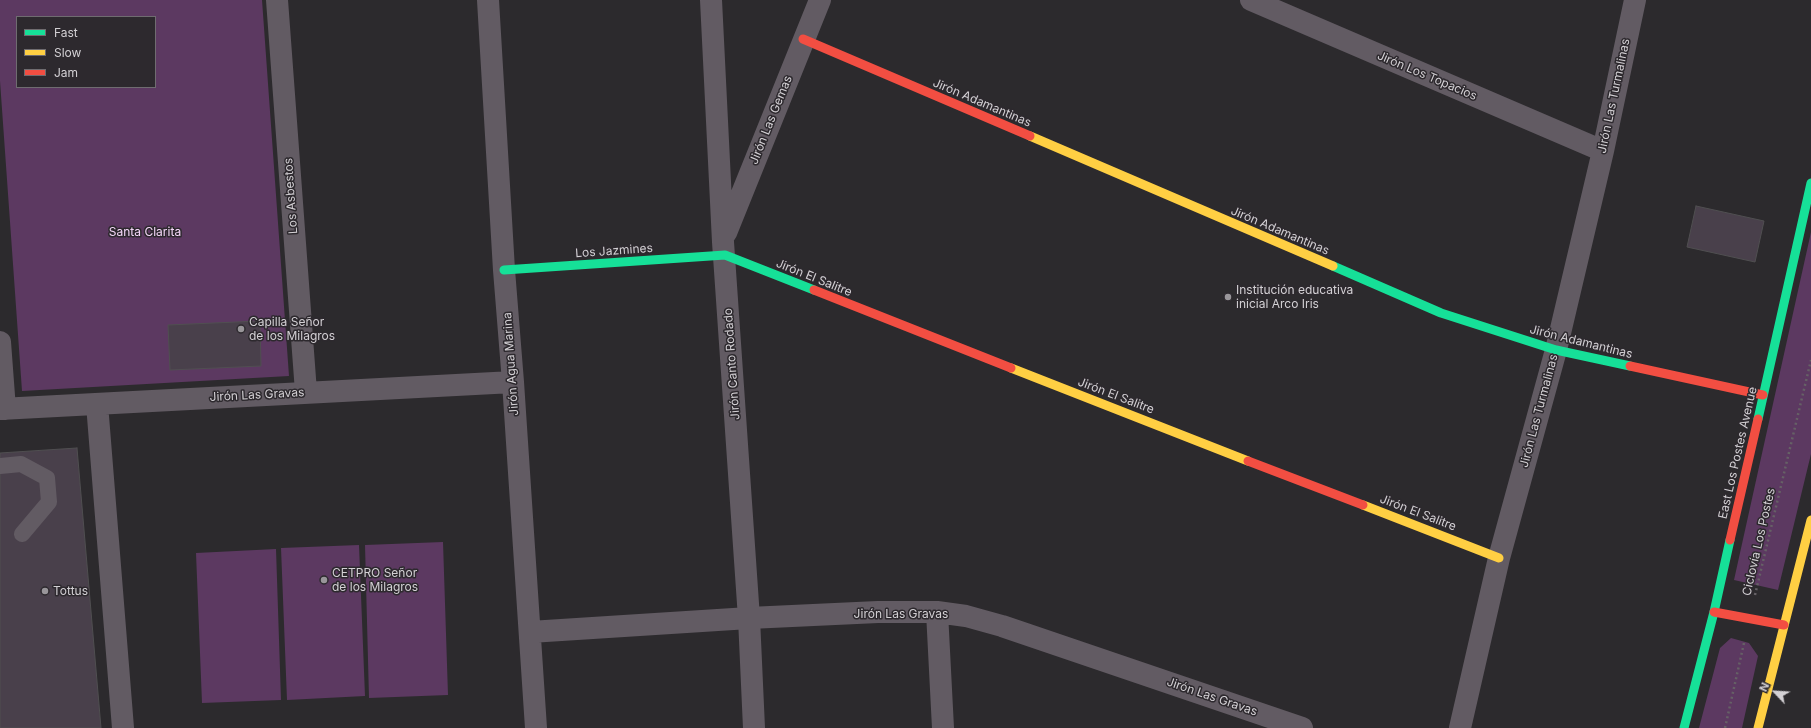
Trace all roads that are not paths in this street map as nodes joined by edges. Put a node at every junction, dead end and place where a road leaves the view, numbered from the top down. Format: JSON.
{"nodes":[{"id":1,"x":277,"y":0,"type":"edge"},
{"id":2,"x":488,"y":0,"type":"edge"},
{"id":3,"x":711,"y":0,"type":"edge"},
{"id":4,"x":820,"y":0,"type":"edge"},
{"id":5,"x":1251,"y":0,"type":"edge"},
{"id":6,"x":1634,"y":0,"type":"edge"},
{"id":7,"x":803,"y":39,"type":"junction"},
{"id":8,"x":1603,"y":151,"type":"junction"},
{"id":9,"x":1811,"y":183,"type":"edge"},
{"id":10,"x":724,"y":248,"type":"junction"},
{"id":11,"x":504,"y":270,"type":"junction"},
{"id":12,"x":0,"y":342,"type":"edge"},
{"id":13,"x":1556,"y":350,"type":"junction"},
{"id":14,"x":513,"y":382,"type":"junction"},
{"id":15,"x":306,"y":392,"type":"junction"},
{"id":16,"x":1763,"y":395,"type":"junction"},
{"id":17,"x":97,"y":404,"type":"junction"},
{"id":18,"x":2,"y":409,"type":"edge"},
{"id":19,"x":0,"y":466,"type":"edge"},
{"id":20,"x":1811,"y":520,"type":"edge"},
{"id":21,"x":22,"y":534,"type":"dead end"},
{"id":22,"x":1499,"y":558,"type":"junction"},
{"id":23,"x":936,"y":612,"type":"junction"},
{"id":24,"x":1714,"y":612,"type":"junction"},
{"id":25,"x":749,"y":618,"type":"junction"},
{"id":26,"x":1784,"y":625,"type":"junction"},
{"id":27,"x":530,"y":632,"type":"junction"},
{"id":28,"x":123,"y":728,"type":"edge"},
{"id":29,"x":536,"y":728,"type":"edge"},
{"id":30,"x":754,"y":728,"type":"edge"},
{"id":31,"x":943,"y":728,"type":"edge"},
{"id":32,"x":1302,"y":728,"type":"edge"},
{"id":33,"x":1460,"y":728,"type":"edge"},
{"id":34,"x":1684,"y":728,"type":"edge"},
{"id":35,"x":1758,"y":728,"type":"edge"}],
"edges":[{"from":1,"to":15,"type":"street","name":"Los Asbestos"},
{"from":2,"to":11,"type":"street","name":"Jirón Agua Marina"},
{"from":3,"to":10,"type":"street","name":"Jirón Canto Rodado"},
{"from":4,"to":7,"type":"street","name":"Jirón Las Gemas"},
{"from":5,"to":8,"type":"street","name":"Jirón Los Topacios"},
{"from":6,"to":8,"type":"street","name":"Jirón Las Turmalinas"},
{"from":7,"to":10,"type":"street","name":"Jirón Las Gemas"},
{"from":7,"to":13,"type":"street","name":"Jirón Adamantinas"},
{"from":8,"to":13,"type":"street","name":"Jirón Las Turmalinas"},
{"from":9,"to":16,"type":"street","name":"East Los Postes Avenue"},
{"from":10,"to":11,"type":"street","name":"Los Jazmines"},
{"from":10,"to":22,"type":"street","name":"Jirón El Salitre"},
{"from":10,"to":25,"type":"street","name":"Jirón Canto Rodado"},
{"from":11,"to":14,"type":"street","name":"Jirón Agua Marina"},
{"from":12,"to":18,"type":"street"},
{"from":13,"to":16,"type":"street","name":"Jirón Adamantinas"},
{"from":13,"to":22,"type":"street","name":"Jirón Las Turmalinas"},
{"from":14,"to":15,"type":"street","name":"Jirón Las Gravas"},
{"from":14,"to":27,"type":"street","name":"Jirón Agua Marina"},
{"from":15,"to":17,"type":"street","name":"Jirón Las Gravas"},
{"from":16,"to":24,"type":"street","name":"East Los Postes Avenue"},
{"from":17,"to":18,"type":"street","name":"Jirón Las Gravas"},
{"from":17,"to":28,"type":"street"},
{"from":19,"to":21,"type":"lane"},
{"from":20,"to":26,"type":"street"},
{"from":22,"to":33,"type":"street","name":"Jirón Las Turmalinas"},
{"from":23,"to":25,"type":"street","name":"Jirón Las Gravas"},
{"from":23,"to":31,"type":"street"},
{"from":23,"to":32,"type":"street","name":"Jirón Las Gravas"},
{"from":24,"to":26,"type":"street"},
{"from":24,"to":34,"type":"street","name":"East Los Postes Avenue"},
{"from":25,"to":27,"type":"street","name":"Jirón Las Gravas"},
{"from":25,"to":30,"type":"street","name":"Jirón Canto Rodado"},
{"from":26,"to":35,"type":"street"},
{"from":27,"to":29,"type":"street","name":"Jirón Agua Marina"}]}
